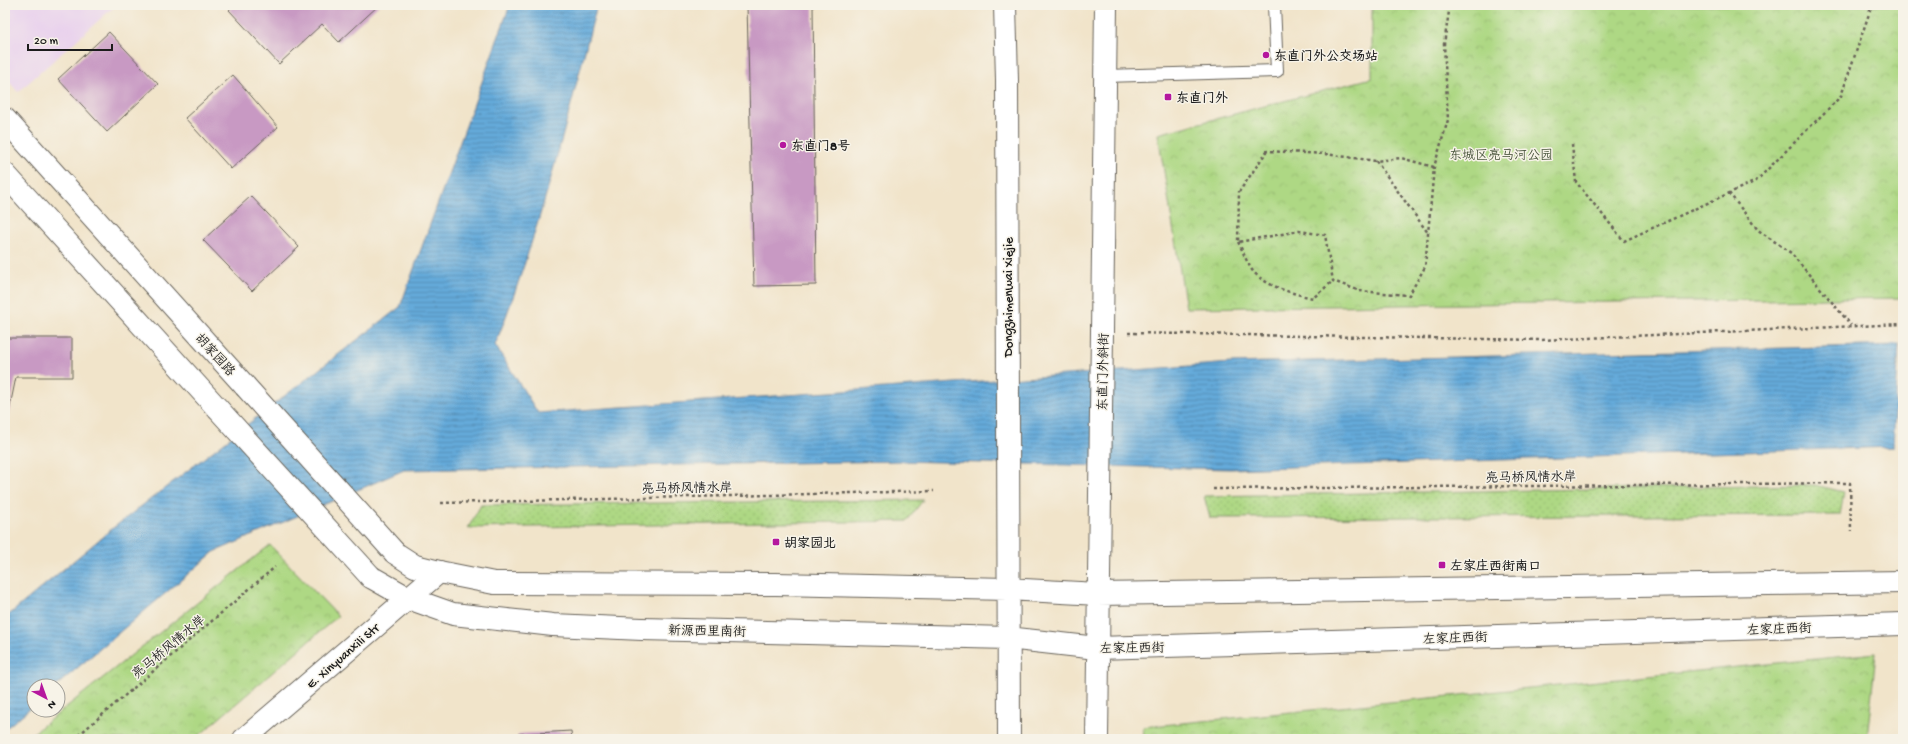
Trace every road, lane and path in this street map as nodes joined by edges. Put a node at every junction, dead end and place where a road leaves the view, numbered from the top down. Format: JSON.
{"nodes":[{"id":1,"x":1005,"y":5,"type":"edge"},
{"id":2,"x":1106,"y":5,"type":"edge"},
{"id":3,"x":1274,"y":5,"type":"edge"},
{"id":4,"x":1450,"y":5,"type":"edge"},
{"id":5,"x":1872,"y":5,"type":"edge"},
{"id":6,"x":1105,"y":76,"type":"junction"},
{"id":7,"x":5,"y":119,"type":"edge"},
{"id":8,"x":1572,"y":144,"type":"dead end"},
{"id":9,"x":1376,"y":161,"type":"junction"},
{"id":10,"x":1434,"y":167,"type":"junction"},
{"id":11,"x":5,"y":174,"type":"edge"},
{"id":12,"x":1729,"y":193,"type":"junction"},
{"id":13,"x":1428,"y":233,"type":"junction"},
{"id":14,"x":1238,"y":242,"type":"junction"},
{"id":15,"x":1333,"y":281,"type":"junction"},
{"id":16,"x":1903,"y":324,"type":"edge"},
{"id":17,"x":1852,"y":325,"type":"junction"},
{"id":18,"x":1103,"y":332,"type":"junction"},
{"id":19,"x":1213,"y":489,"type":"dead end"},
{"id":20,"x":934,"y":491,"type":"dead end"},
{"id":21,"x":441,"y":503,"type":"dead end"},
{"id":22,"x":1851,"y":531,"type":"dead end"},
{"id":23,"x":275,"y":568,"type":"dead end"},
{"id":24,"x":439,"y":572,"type":"junction"},
{"id":25,"x":1903,"y":582,"type":"edge"},
{"id":26,"x":1008,"y":589,"type":"junction"},
{"id":27,"x":1098,"y":594,"type":"junction"},
{"id":28,"x":408,"y":598,"type":"junction"},
{"id":29,"x":1903,"y":624,"type":"edge"},
{"id":30,"x":1008,"y":638,"type":"junction"},
{"id":31,"x":1098,"y":648,"type":"junction"},
{"id":32,"x":74,"y":739,"type":"edge"},
{"id":33,"x":244,"y":739,"type":"edge"},
{"id":34,"x":1009,"y":739,"type":"edge"},
{"id":35,"x":1097,"y":739,"type":"edge"}],
"edges":[{"from":1,"to":26,"type":"main road","name":"Dongzhimenwai Xiejie"},
{"from":2,"to":6,"type":"main road","name":"东直门外斜街"},
{"from":3,"to":6,"type":"lane"},
{"from":4,"to":10,"type":"path"},
{"from":5,"to":12,"type":"path"},
{"from":6,"to":18,"type":"main road","name":"东直门外斜街"},
{"from":7,"to":24,"type":"main road","name":"胡家园路","bridge":true},
{"from":8,"to":12,"type":"path"},
{"from":9,"to":10,"type":"path"},
{"from":9,"to":13,"type":"path"},
{"from":9,"to":14,"type":"path"},
{"from":10,"to":13,"type":"path"},
{"from":11,"to":28,"type":"main road","bridge":true},
{"from":12,"to":17,"type":"path"},
{"from":13,"to":15,"type":"path"},
{"from":14,"to":15,"type":"path"},
{"from":14,"to":15,"type":"path"},
{"from":16,"to":17,"type":"path"},
{"from":17,"to":18,"type":"path"},
{"from":18,"to":27,"type":"main road","name":"东直门外斜街"},
{"from":19,"to":22,"type":"path","name":"亮马桥风情水岸"},
{"from":20,"to":21,"type":"path","name":"亮马桥风情水岸"},
{"from":23,"to":32,"type":"path","name":"亮马桥风情水岸"},
{"from":24,"to":26,"type":"main road"},
{"from":24,"to":28,"type":"main road","name":"E. Xinyuanxili Str"},
{"from":25,"to":27,"type":"main road"},
{"from":26,"to":27,"type":"main road"},
{"from":26,"to":30,"type":"main road","name":"Dongzhimenwai Xiejie"},
{"from":27,"to":31,"type":"main road","name":"东直门外斜街"},
{"from":28,"to":30,"type":"main road","name":"新源西里南街"},
{"from":28,"to":33,"type":"main road","name":"E. Xinyuanxili Str"},
{"from":29,"to":31,"type":"main road","name":"左家庄西街"},
{"from":30,"to":31,"type":"main road","name":"左家庄西街"},
{"from":30,"to":34,"type":"main road","name":"Dongzhimenwai Xiejie"},
{"from":31,"to":35,"type":"main road","name":"东直门外斜街"}]}
